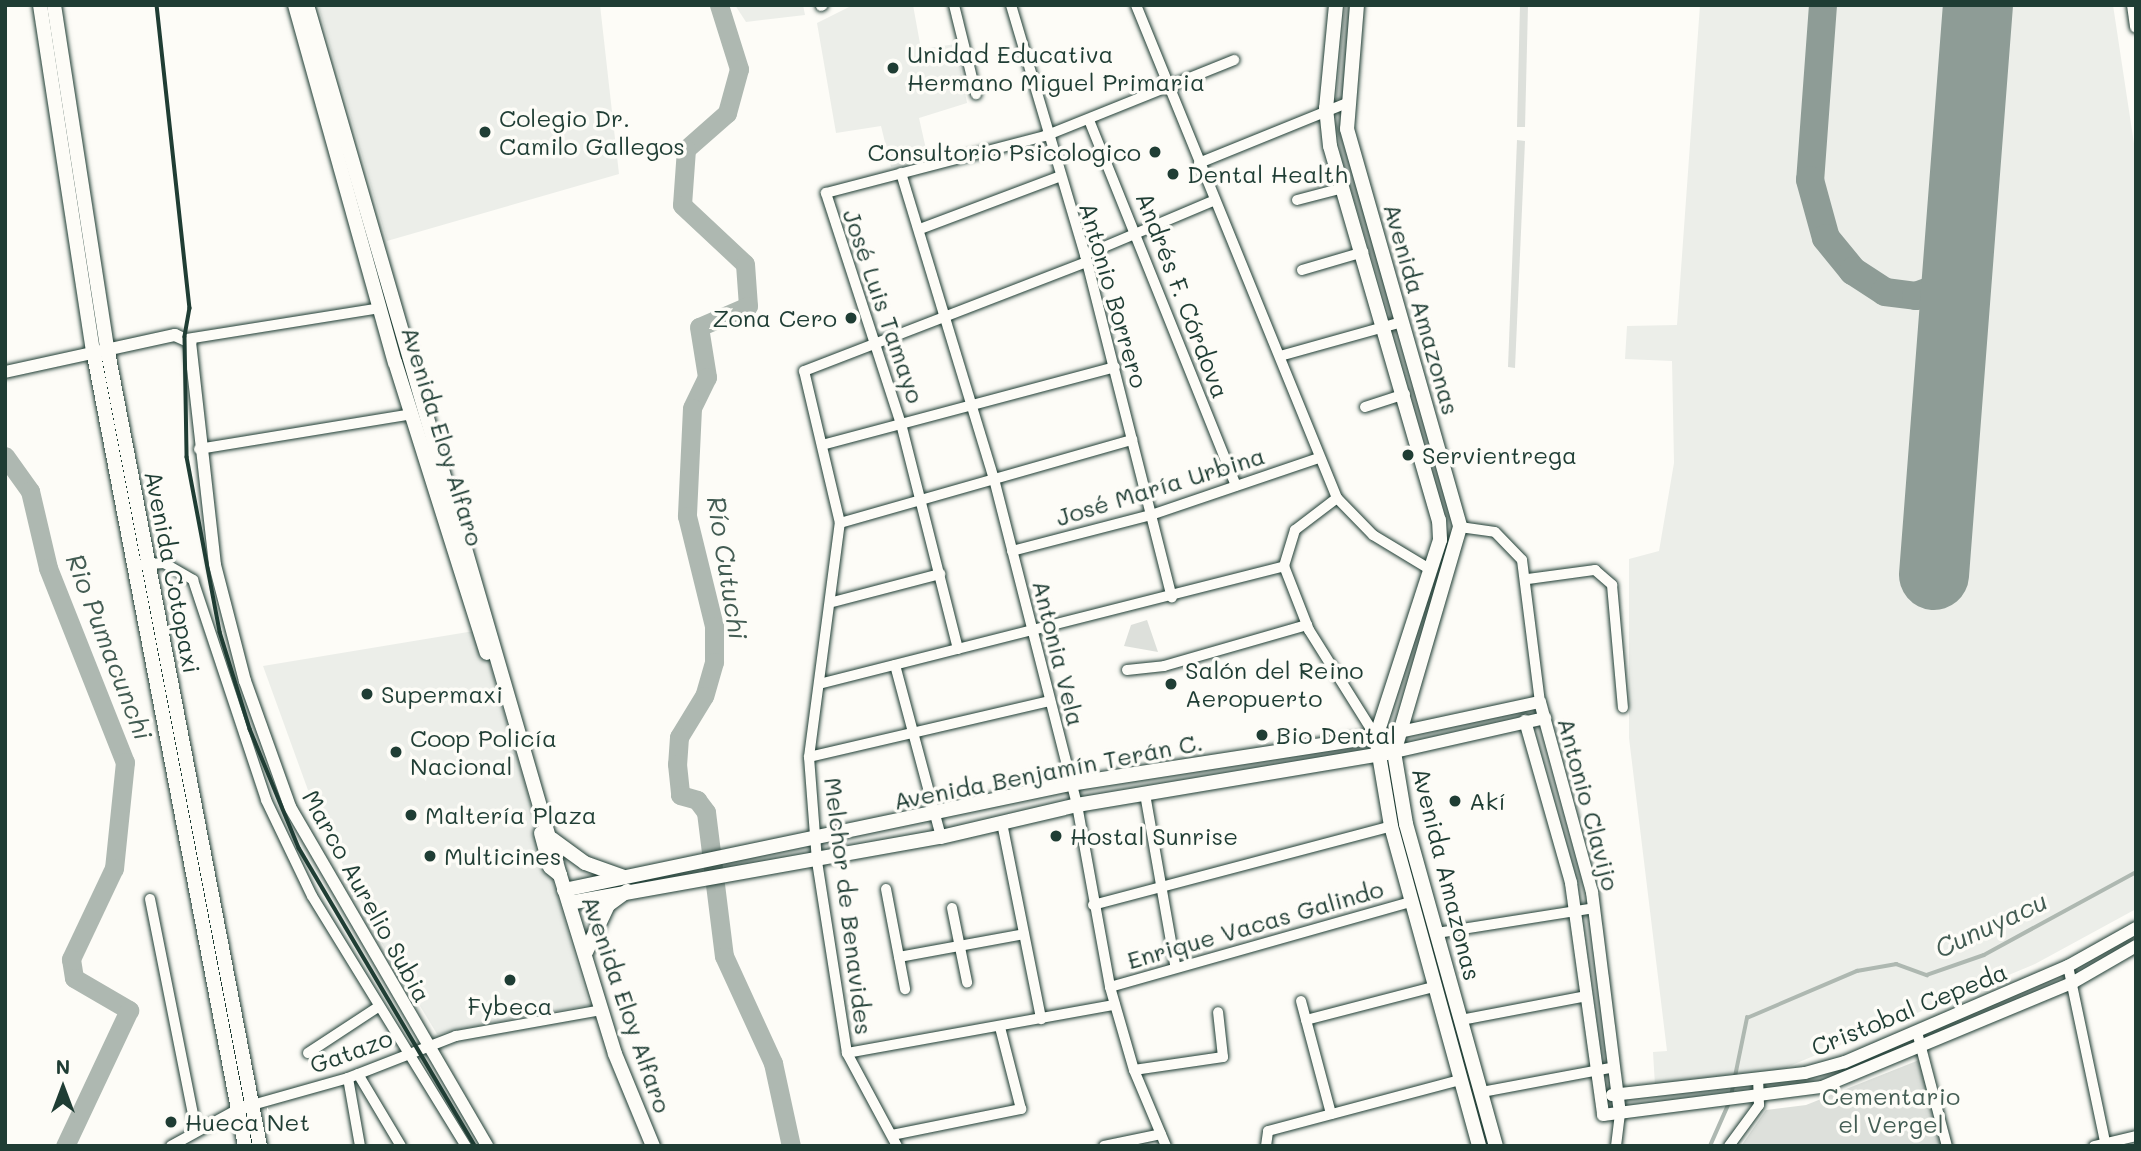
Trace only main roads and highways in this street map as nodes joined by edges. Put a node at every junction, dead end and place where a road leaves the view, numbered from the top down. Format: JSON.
{"nodes":[{"id":1,"x":40,"y":5,"type":"edge"},
{"id":2,"x":54,"y":5,"type":"edge"},
{"id":3,"x":295,"y":5,"type":"edge"},
{"id":4,"x":307,"y":5,"type":"edge"},
{"id":5,"x":1336,"y":5,"type":"edge"},
{"id":6,"x":1357,"y":5,"type":"edge"},
{"id":7,"x":100,"y":349,"type":"junction"},
{"id":8,"x":141,"y":564,"type":"junction"},
{"id":9,"x":1395,"y":733,"type":"junction"},
{"id":10,"x":1376,"y":737,"type":"junction"},
{"id":11,"x":1394,"y":752,"type":"junction"},
{"id":12,"x":1378,"y":755,"type":"junction"},
{"id":13,"x":552,"y":839,"type":"junction"},
{"id":14,"x":203,"y":851,"type":"junction"},
{"id":15,"x":188,"y":854,"type":"junction"},
{"id":16,"x":560,"y":875,"type":"junction"},
{"id":17,"x":633,"y":883,"type":"junction"},
{"id":18,"x":567,"y":897,"type":"junction"},
{"id":19,"x":586,"y":953,"type":"junction"},
{"id":20,"x":245,"y":1107,"type":"junction"},
{"id":21,"x":245,"y":1146,"type":"edge"},
{"id":22,"x":260,"y":1146,"type":"edge"},
{"id":23,"x":653,"y":1146,"type":"edge"},
{"id":24,"x":1479,"y":1146,"type":"edge"},
{"id":25,"x":1496,"y":1146,"type":"edge"}],
"edges":[{"from":1,"to":7,"type":"main road","name":"Avenida Cotopaxi"},
{"from":2,"to":7,"type":"main road","name":"Avenida Cotopaxi"},
{"from":3,"to":16,"type":"main road","name":"Avenida Eloy Alfaro"},
{"from":4,"to":13,"type":"main road","name":"Avenida Eloy Alfaro"},
{"from":5,"to":10,"type":"main road","name":"Avenida Amazonas"},
{"from":6,"to":9,"type":"main road","name":"Avenida Amazonas"},
{"from":7,"to":8,"type":"main road","name":"Avenida Cotopaxi"},
{"from":8,"to":14,"type":"main road","name":"Avenida Cotopaxi"},
{"from":8,"to":15,"type":"main road","name":"Avenida Cotopaxi"},
{"from":9,"to":10,"type":"main road","name":"Avenida Benjamín Terán C."},
{"from":9,"to":11,"type":"main road","name":"Avenida Amazonas"},
{"from":10,"to":12,"type":"main road","name":"Avenida Amazonas"},
{"from":10,"to":17,"type":"main road","name":"Avenida Benjamín Terán C."},
{"from":11,"to":12,"type":"main road","name":"Avenida Benjamín Terán C."},
{"from":11,"to":25,"type":"main road","name":"Avenida Amazonas"},
{"from":12,"to":17,"type":"main road","name":"Avenida Benjamín Terán C."},
{"from":12,"to":24,"type":"main road","name":"Avenida Amazonas"},
{"from":13,"to":16,"type":"main road","name":"Avenida Eloy Alfaro"},
{"from":13,"to":17,"type":"main road"},
{"from":14,"to":15,"type":"main road"},
{"from":14,"to":20,"type":"main road","name":"Avenida Cotopaxi"},
{"from":15,"to":20,"type":"main road","name":"Avenida Cotopaxi"},
{"from":16,"to":18,"type":"main road","name":"Avenida Eloy Alfaro"},
{"from":17,"to":18,"type":"main road","name":"Avenida Benjamín Terán C."},
{"from":17,"to":19,"type":"main road"},
{"from":18,"to":19,"type":"main road","name":"Avenida Eloy Alfaro"},
{"from":19,"to":23,"type":"main road","name":"Avenida Eloy Alfaro"},
{"from":20,"to":21,"type":"main road","name":"Avenida Cotopaxi"},
{"from":20,"to":22,"type":"main road","name":"Avenida Cotopaxi"}]}
